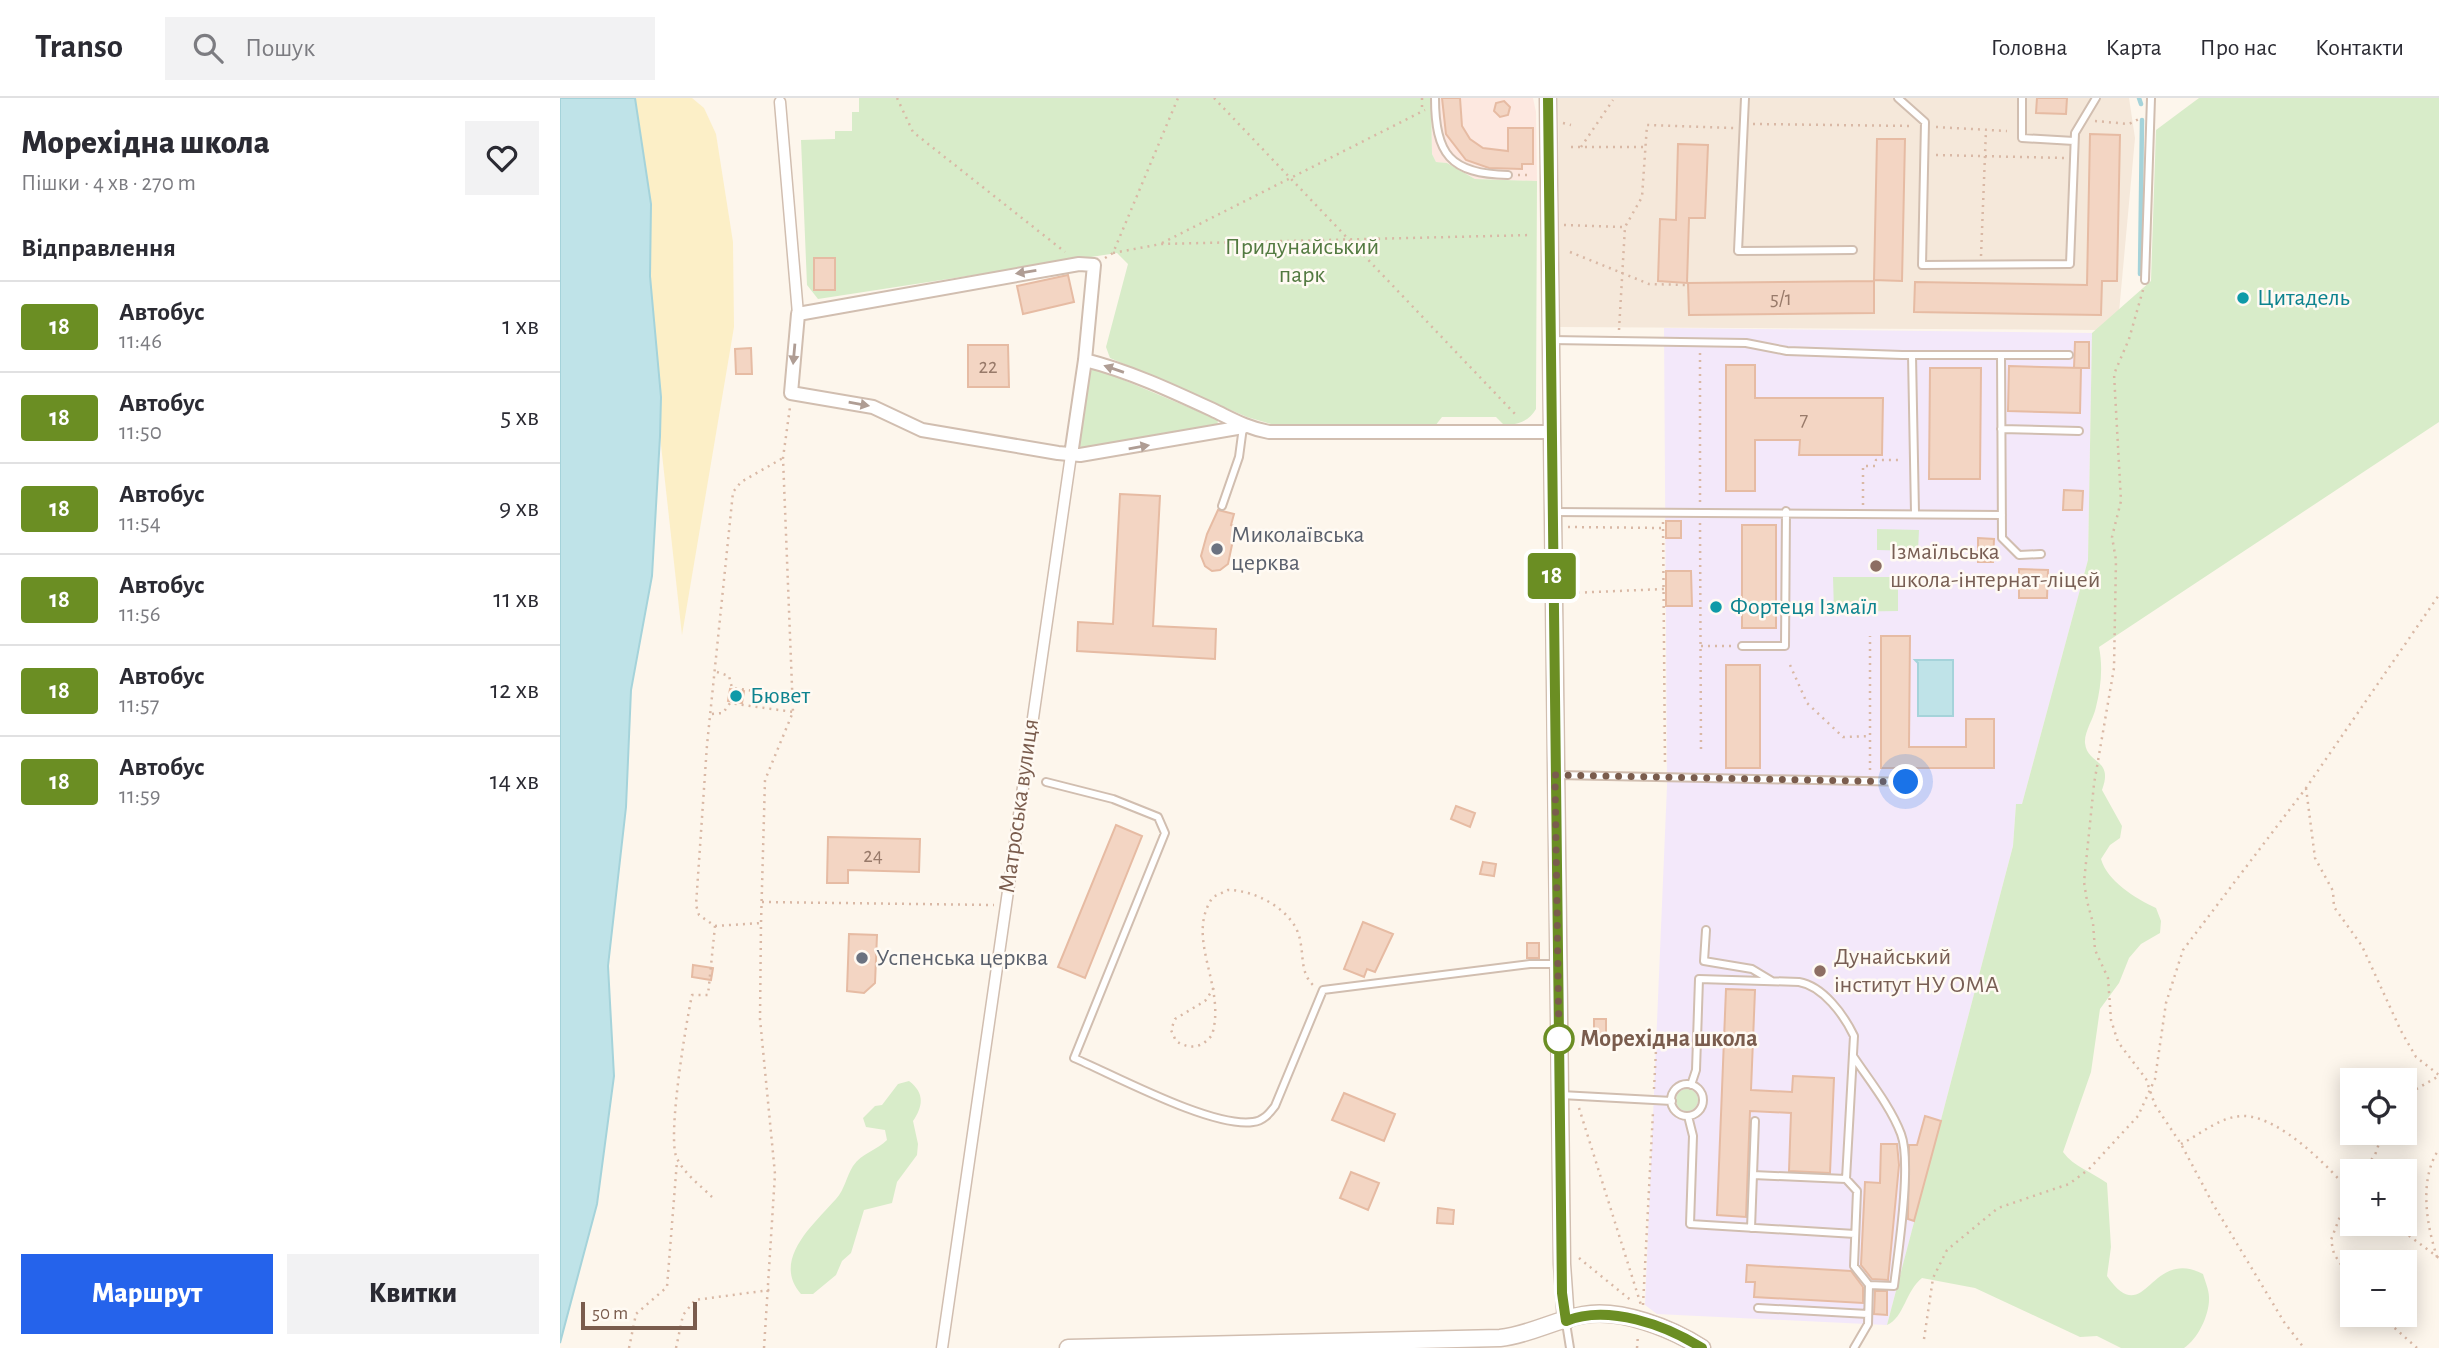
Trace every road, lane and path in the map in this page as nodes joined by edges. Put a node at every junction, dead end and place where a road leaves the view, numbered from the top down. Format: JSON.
{"nodes":[{"id":1,"x":897,"y":98,"type":"edge"},
{"id":2,"x":1178,"y":98,"type":"edge"},
{"id":3,"x":1214,"y":98,"type":"edge"},
{"id":4,"x":1422,"y":98,"type":"edge"},
{"id":5,"x":1434,"y":98,"type":"edge"},
{"id":6,"x":1548,"y":98,"type":"edge"},
{"id":7,"x":1745,"y":98,"type":"edge"},
{"id":8,"x":1898,"y":98,"type":"edge"},
{"id":9,"x":2022,"y":98,"type":"edge"},
{"id":10,"x":2096,"y":98,"type":"edge"},
{"id":11,"x":2151,"y":98,"type":"edge"},
{"id":12,"x":1613,"y":100,"type":"dead end"},
{"id":13,"x":780,"y":102,"type":"dead end"},
{"id":14,"x":1435,"y":107,"type":"junction"},
{"id":15,"x":1422,"y":112,"type":"junction"},
{"id":16,"x":2149,"y":116,"type":"junction"},
{"id":17,"x":2087,"y":118,"type":"junction"},
{"id":18,"x":1560,"y":122,"type":"dead end"},
{"id":19,"x":1749,"y":124,"type":"dead end"},
{"id":20,"x":1571,"y":125,"type":"dead end"},
{"id":21,"x":1917,"y":126,"type":"dead end"},
{"id":22,"x":1936,"y":127,"type":"dead end"},
{"id":23,"x":1741,"y":128,"type":"dead end"},
{"id":24,"x":1986,"y":130,"type":"junction"},
{"id":25,"x":2007,"y":131,"type":"dead end"},
{"id":26,"x":2074,"y":141,"type":"junction"},
{"id":27,"x":1571,"y":147,"type":"dead end"},
{"id":28,"x":1581,"y":147,"type":"junction"},
{"id":29,"x":1645,"y":147,"type":"junction"},
{"id":30,"x":1935,"y":155,"type":"dead end"},
{"id":31,"x":1985,"y":156,"type":"junction"},
{"id":32,"x":2069,"y":158,"type":"dead end"},
{"id":33,"x":1508,"y":175,"type":"joint"},
{"id":34,"x":1535,"y":175,"type":"dead end"},
{"id":35,"x":1291,"y":179,"type":"junction"},
{"id":36,"x":1560,"y":225,"type":"dead end"},
{"id":37,"x":1625,"y":227,"type":"junction"},
{"id":38,"x":1532,"y":235,"type":"dead end"},
{"id":39,"x":1349,"y":240,"type":"junction"},
{"id":40,"x":1161,"y":244,"type":"junction"},
{"id":41,"x":1853,"y":250,"type":"dead end"},
{"id":42,"x":1113,"y":253,"type":"junction"},
{"id":43,"x":1570,"y":253,"type":"dead end"},
{"id":44,"x":1981,"y":260,"type":"dead end"},
{"id":45,"x":1079,"y":264,"type":"junction"},
{"id":46,"x":1094,"y":265,"type":"junction"},
{"id":47,"x":1622,"y":273,"type":"junction"},
{"id":48,"x":2145,"y":280,"type":"joint"},
{"id":49,"x":1685,"y":285,"type":"dead end"},
{"id":50,"x":798,"y":314,"type":"junction"},
{"id":51,"x":1549,"y":340,"type":"junction"},
{"id":52,"x":1619,"y":341,"type":"junction"},
{"id":53,"x":1700,"y":342,"type":"junction"},
{"id":54,"x":1912,"y":355,"type":"junction"},
{"id":55,"x":2001,"y":355,"type":"junction"},
{"id":56,"x":2069,"y":355,"type":"dead end"},
{"id":57,"x":1085,"y":360,"type":"junction"},
{"id":58,"x":791,"y":393,"type":"junction"},
{"id":59,"x":1515,"y":414,"type":"dead end"},
{"id":60,"x":1243,"y":427,"type":"junction"},
{"id":61,"x":2001,"y":429,"type":"junction"},
{"id":62,"x":2079,"y":431,"type":"dead end"},
{"id":63,"x":1550,"y":432,"type":"junction"},
{"id":64,"x":1071,"y":455,"type":"junction"},
{"id":65,"x":783,"y":458,"type":"junction"},
{"id":66,"x":1903,"y":460,"type":"dead end"},
{"id":67,"x":1222,"y":506,"type":"dead end"},
{"id":68,"x":1700,"y":508,"type":"dead end"},
{"id":69,"x":1863,"y":509,"type":"dead end"},
{"id":70,"x":1786,"y":511,"type":"junction"},
{"id":71,"x":1551,"y":512,"type":"junction"},
{"id":72,"x":1663,"y":512,"type":"junction"},
{"id":73,"x":1915,"y":513,"type":"junction"},
{"id":74,"x":2002,"y":515,"type":"junction"},
{"id":75,"x":1700,"y":516,"type":"dead end"},
{"id":76,"x":1563,"y":527,"type":"dead end"},
{"id":77,"x":1663,"y":528,"type":"junction"},
{"id":78,"x":2041,"y":554,"type":"dead end"},
{"id":79,"x":1664,"y":589,"type":"junction"},
{"id":80,"x":1571,"y":593,"type":"dead end"},
{"id":81,"x":2439,"y":595,"type":"edge"},
{"id":82,"x":1870,"y":636,"type":"dead end"},
{"id":83,"x":1701,"y":646,"type":"junction"},
{"id":84,"x":1742,"y":646,"type":"joint"},
{"id":85,"x":1790,"y":665,"type":"dead end"},
{"id":86,"x":717,"y":672,"type":"junction"},
{"id":87,"x":793,"y":696,"type":"junction"},
{"id":88,"x":793,"y":712,"type":"junction"},
{"id":89,"x":712,"y":714,"type":"junction"},
{"id":90,"x":1870,"y":736,"type":"junction"},
{"id":91,"x":1701,"y":754,"type":"dead end"},
{"id":92,"x":1870,"y":770,"type":"dead end"},
{"id":93,"x":1555,"y":775,"type":"junction"},
{"id":94,"x":1665,"y":777,"type":"junction"},
{"id":95,"x":1046,"y":782,"type":"dead end"},
{"id":96,"x":1912,"y":782,"type":"dead end"},
{"id":97,"x":2306,"y":788,"type":"junction"},
{"id":98,"x":762,"y":902,"type":"junction"},
{"id":99,"x":1004,"y":905,"type":"junction"},
{"id":100,"x":761,"y":923,"type":"junction"},
{"id":101,"x":715,"y":926,"type":"junction"},
{"id":102,"x":1706,"y":930,"type":"dead end"},
{"id":103,"x":1558,"y":964,"type":"junction"},
{"id":104,"x":1772,"y":981,"type":"junction"},
{"id":105,"x":1214,"y":988,"type":"junction"},
{"id":106,"x":1323,"y":990,"type":"junction"},
{"id":107,"x":1656,"y":1050,"type":"dead end"},
{"id":108,"x":1853,"y":1055,"type":"junction"},
{"id":109,"x":2439,"y":1076,"type":"edge"},
{"id":110,"x":1691,"y":1085,"type":"junction"},
{"id":111,"x":2417,"y":1089,"type":"edge"},
{"id":112,"x":2150,"y":1090,"type":"junction"},
{"id":113,"x":1559,"y":1095,"type":"junction"},
{"id":114,"x":1653,"y":1096,"type":"dead end"},
{"id":115,"x":1672,"y":1101,"type":"junction"},
{"id":116,"x":1653,"y":1105,"type":"dead end"},
{"id":117,"x":1578,"y":1106,"type":"dead end"},
{"id":118,"x":1688,"y":1116,"type":"junction"},
{"id":119,"x":1755,"y":1121,"type":"dead end"},
{"id":120,"x":2181,"y":1144,"type":"junction"},
{"id":121,"x":2439,"y":1149,"type":"edge"},
{"id":122,"x":677,"y":1157,"type":"junction"},
{"id":123,"x":1753,"y":1175,"type":"junction"},
{"id":124,"x":1846,"y":1179,"type":"junction"},
{"id":125,"x":2340,"y":1180,"type":"edge"},
{"id":126,"x":712,"y":1196,"type":"dead end"},
{"id":127,"x":2340,"y":1214,"type":"edge"},
{"id":128,"x":1751,"y":1227,"type":"junction"},
{"id":129,"x":1855,"y":1234,"type":"junction"},
{"id":130,"x":2410,"y":1236,"type":"edge"},
{"id":131,"x":2438,"y":1257,"type":"edge"},
{"id":132,"x":1579,"y":1258,"type":"dead end"},
{"id":133,"x":2340,"y":1263,"type":"edge"},
{"id":134,"x":1869,"y":1285,"type":"junction"},
{"id":135,"x":770,"y":1290,"type":"junction"},
{"id":136,"x":1758,"y":1308,"type":"dead end"},
{"id":137,"x":1643,"y":1312,"type":"junction"},
{"id":138,"x":1868,"y":1314,"type":"junction"},
{"id":139,"x":1566,"y":1321,"type":"junction"},
{"id":140,"x":2394,"y":1327,"type":"edge"},
{"id":141,"x":1639,"y":1331,"type":"dead end"},
{"id":142,"x":1924,"y":1339,"type":"dead end"},
{"id":143,"x":1290,"y":1345,"type":"edge"},
{"id":144,"x":629,"y":1348,"type":"edge"},
{"id":145,"x":676,"y":1348,"type":"edge"},
{"id":146,"x":764,"y":1348,"type":"edge"},
{"id":147,"x":942,"y":1348,"type":"edge"},
{"id":148,"x":1068,"y":1348,"type":"edge"},
{"id":149,"x":1570,"y":1348,"type":"edge"},
{"id":150,"x":1637,"y":1348,"type":"edge"},
{"id":151,"x":1702,"y":1348,"type":"edge"},
{"id":152,"x":1854,"y":1348,"type":"edge"},
{"id":153,"x":2304,"y":1348,"type":"edge"},
{"id":154,"x":2417,"y":1348,"type":"edge"}],
"edges":[{"from":1,"to":45,"type":"path"},
{"from":2,"to":42,"type":"path"},
{"from":3,"to":35,"type":"path"},
{"from":4,"to":15,"type":"path"},
{"from":5,"to":14,"type":"lane"},
{"from":6,"to":51,"type":"street"},
{"from":7,"to":41,"type":"lane"},
{"from":8,"to":26,"type":"lane"},
{"from":9,"to":26,"type":"lane"},
{"from":10,"to":17,"type":"lane"},
{"from":11,"to":16,"type":"lane"},
{"from":12,"to":28,"type":"path"},
{"from":13,"to":50,"type":"street"},
{"from":14,"to":15,"type":"path"},
{"from":14,"to":33,"type":"lane"},
{"from":15,"to":35,"type":"path"},
{"from":16,"to":17,"type":"path"},
{"from":16,"to":48,"type":"lane"},
{"from":17,"to":26,"type":"lane"},
{"from":18,"to":20,"type":"path"},
{"from":19,"to":21,"type":"path"},
{"from":22,"to":24,"type":"path"},
{"from":23,"to":29,"type":"path"},
{"from":24,"to":25,"type":"path"},
{"from":24,"to":31,"type":"path"},
{"from":27,"to":28,"type":"path"},
{"from":28,"to":29,"type":"path"},
{"from":29,"to":37,"type":"path"},
{"from":30,"to":31,"type":"path"},
{"from":31,"to":32,"type":"path"},
{"from":31,"to":44,"type":"path"},
{"from":33,"to":34,"type":"path"},
{"from":35,"to":39,"type":"path"},
{"from":35,"to":40,"type":"path"},
{"from":36,"to":37,"type":"path"},
{"from":37,"to":47,"type":"path"},
{"from":38,"to":39,"type":"path"},
{"from":39,"to":40,"type":"path"},
{"from":39,"to":59,"type":"path"},
{"from":40,"to":42,"type":"path"},
{"from":42,"to":46,"type":"path"},
{"from":43,"to":47,"type":"path"},
{"from":45,"to":46,"type":"street"},
{"from":45,"to":50,"type":"street","one_way":true},
{"from":46,"to":57,"type":"street","name":"Матроська вулиця"},
{"from":47,"to":49,"type":"path"},
{"from":47,"to":52,"type":"path"},
{"from":48,"to":112,"type":"path"},
{"from":50,"to":58,"type":"street","one_way":true},
{"from":51,"to":52,"type":"lane"},
{"from":51,"to":63,"type":"street"},
{"from":52,"to":53,"type":"lane"},
{"from":53,"to":54,"type":"lane"},
{"from":53,"to":68,"type":"path"},
{"from":54,"to":55,"type":"lane"},
{"from":54,"to":73,"type":"lane"},
{"from":55,"to":56,"type":"lane"},
{"from":55,"to":61,"type":"lane"},
{"from":60,"to":57,"type":"street","one_way":true},
{"from":57,"to":64,"type":"street","name":"Матроська вулиця"},
{"from":58,"to":64,"type":"street","one_way":true},
{"from":58,"to":65,"type":"path"},
{"from":60,"to":63,"type":"street"},
{"from":64,"to":60,"type":"street","one_way":true},
{"from":60,"to":67,"type":"lane"},
{"from":61,"to":62,"type":"lane"},
{"from":61,"to":74,"type":"lane"},
{"from":63,"to":71,"type":"street"},
{"from":64,"to":99,"type":"street","name":"Матроська вулиця"},
{"from":65,"to":86,"type":"path"},
{"from":65,"to":87,"type":"path"},
{"from":66,"to":69,"type":"path"},
{"from":70,"to":72,"type":"lane"},
{"from":70,"to":73,"type":"lane"},
{"from":70,"to":84,"type":"lane"},
{"from":71,"to":72,"type":"lane"},
{"from":71,"to":93,"type":"street"},
{"from":72,"to":77,"type":"path"},
{"from":73,"to":74,"type":"lane"},
{"from":74,"to":78,"type":"lane"},
{"from":75,"to":83,"type":"path"},
{"from":76,"to":77,"type":"path"},
{"from":77,"to":79,"type":"path"},
{"from":79,"to":80,"type":"path"},
{"from":79,"to":94,"type":"path"},
{"from":81,"to":97,"type":"path"},
{"from":82,"to":90,"type":"path"},
{"from":83,"to":84,"type":"path"},
{"from":83,"to":91,"type":"path"},
{"from":85,"to":90,"type":"path"},
{"from":86,"to":87,"type":"path"},
{"from":86,"to":89,"type":"path"},
{"from":87,"to":88,"type":"path"},
{"from":88,"to":89,"type":"path"},
{"from":88,"to":98,"type":"path"},
{"from":89,"to":101,"type":"path"},
{"from":90,"to":92,"type":"path"},
{"from":93,"to":94,"type":"lane"},
{"from":93,"to":103,"type":"street"},
{"from":94,"to":96,"type":"lane"},
{"from":95,"to":106,"type":"lane"},
{"from":97,"to":109,"type":"path"},
{"from":97,"to":112,"type":"path"},
{"from":98,"to":99,"type":"path"},
{"from":98,"to":100,"type":"path"},
{"from":99,"to":147,"type":"street","name":"Матроська вулиця"},
{"from":100,"to":101,"type":"path"},
{"from":100,"to":135,"type":"path"},
{"from":101,"to":122,"type":"path"},
{"from":102,"to":104,"type":"lane"},
{"from":103,"to":106,"type":"lane"},
{"from":103,"to":113,"type":"street"},
{"from":104,"to":108,"type":"lane"},
{"from":104,"to":110,"type":"lane"},
{"from":105,"to":105,"type":"path"},
{"from":105,"to":106,"type":"path"},
{"from":107,"to":114,"type":"path"},
{"from":108,"to":124,"type":"lane"},
{"from":108,"to":134,"type":"lane"},
{"from":109,"to":111,"type":"path"},
{"from":110,"to":115,"type":"lane"},
{"from":110,"to":118,"type":"lane"},
{"from":112,"to":120,"type":"path"},
{"from":112,"to":142,"type":"path"},
{"from":113,"to":115,"type":"lane"},
{"from":113,"to":139,"type":"street"},
{"from":115,"to":118,"type":"lane"},
{"from":116,"to":137,"type":"path"},
{"from":117,"to":137,"type":"path"},
{"from":118,"to":128,"type":"lane"},
{"from":119,"to":123,"type":"lane"},
{"from":120,"to":125,"type":"path"},
{"from":120,"to":153,"type":"path"},
{"from":121,"to":131,"type":"path"},
{"from":122,"to":126,"type":"path"},
{"from":122,"to":144,"type":"path"},
{"from":123,"to":124,"type":"lane"},
{"from":123,"to":128,"type":"lane"},
{"from":124,"to":129,"type":"lane"},
{"from":127,"to":133,"type":"path"},
{"from":128,"to":129,"type":"lane"},
{"from":129,"to":134,"type":"lane"},
{"from":130,"to":131,"type":"path"},
{"from":132,"to":137,"type":"path"},
{"from":134,"to":138,"type":"lane"},
{"from":135,"to":145,"type":"path"},
{"from":135,"to":146,"type":"path"},
{"from":136,"to":138,"type":"lane"},
{"from":138,"to":152,"type":"lane"},
{"from":139,"to":143,"type":"street"},
{"from":139,"to":149,"type":"lane"},
{"from":139,"to":151,"type":"street"},
{"from":140,"to":154,"type":"path"},
{"from":141,"to":150,"type":"path"},
{"from":143,"to":148,"type":"street"}]}
